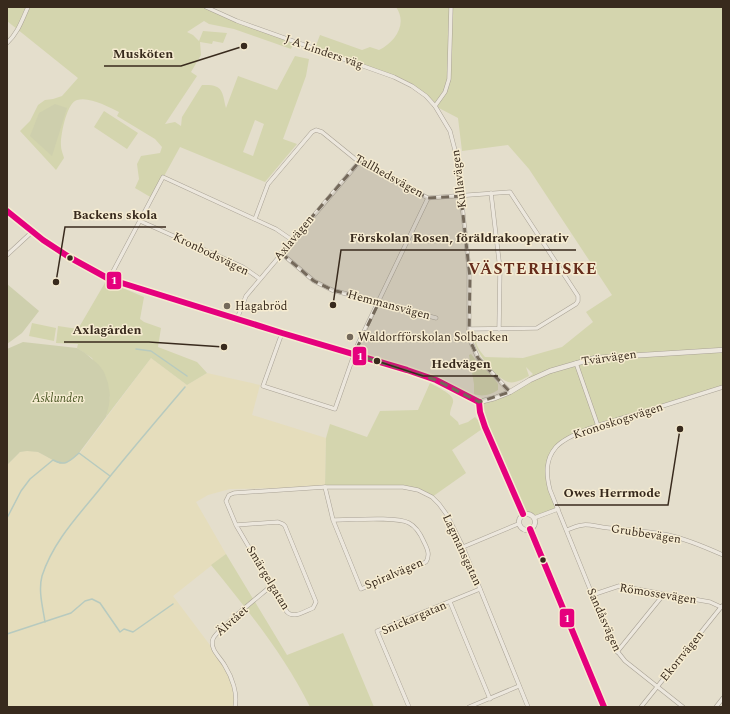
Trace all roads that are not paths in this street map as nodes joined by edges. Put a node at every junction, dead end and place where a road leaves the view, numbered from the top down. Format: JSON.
{"nodes":[{"id":1,"x":28,"y":7,"type":"edge"},
{"id":2,"x":206,"y":7,"type":"edge"},
{"id":3,"x":451,"y":7,"type":"edge"},
{"id":4,"x":7,"y":43,"type":"edge"},
{"id":5,"x":435,"y":106,"type":"junction"},
{"id":6,"x":359,"y":162,"type":"junction"},
{"id":7,"x":491,"y":193,"type":"junction"},
{"id":8,"x":461,"y":196,"type":"junction"},
{"id":9,"x":428,"y":198,"type":"junction"},
{"id":10,"x":7,"y":211,"type":"edge"},
{"id":11,"x":256,"y":219,"type":"junction"},
{"id":12,"x":140,"y":221,"type":"junction"},
{"id":13,"x":33,"y":232,"type":"junction"},
{"id":14,"x":292,"y":240,"type":"junction"},
{"id":15,"x":281,"y":253,"type":"junction"},
{"id":16,"x":7,"y":255,"type":"edge"},
{"id":17,"x":109,"y":279,"type":"junction"},
{"id":18,"x":260,"y":279,"type":"junction"},
{"id":19,"x":379,"y":302,"type":"junction"},
{"id":20,"x":436,"y":318,"type":"dead end"},
{"id":21,"x":238,"y":319,"type":"junction"},
{"id":22,"x":469,"y":329,"type":"junction"},
{"id":23,"x":499,"y":329,"type":"junction"},
{"id":24,"x":282,"y":333,"type":"junction"},
{"id":25,"x":723,"y":350,"type":"edge"},
{"id":26,"x":354,"y":354,"type":"junction"},
{"id":27,"x":576,"y":363,"type":"junction"},
{"id":28,"x":723,"y":387,"type":"edge"},
{"id":29,"x":510,"y":392,"type":"junction"},
{"id":30,"x":479,"y":402,"type":"junction"},
{"id":31,"x":598,"y":426,"type":"junction"},
{"id":32,"x":324,"y":487,"type":"junction"},
{"id":33,"x":229,"y":495,"type":"joint"},
{"id":34,"x":558,"y":509,"type":"junction"},
{"id":35,"x":523,"y":514,"type":"junction"},
{"id":36,"x":534,"y":518,"type":"junction"},
{"id":37,"x":333,"y":520,"type":"junction"},
{"id":38,"x":518,"y":524,"type":"junction"},
{"id":39,"x":236,"y":525,"type":"junction"},
{"id":40,"x":530,"y":530,"type":"junction"},
{"id":41,"x":567,"y":530,"type":"junction"},
{"id":42,"x":462,"y":547,"type":"junction"},
{"id":43,"x":723,"y":555,"type":"edge"},
{"id":44,"x":272,"y":586,"type":"junction"},
{"id":45,"x":480,"y":589,"type":"junction"},
{"id":46,"x":664,"y":594,"type":"junction"},
{"id":47,"x":592,"y":595,"type":"junction"},
{"id":48,"x":450,"y":602,"type":"junction"},
{"id":49,"x":723,"y":606,"type":"edge"},
{"id":50,"x":617,"y":652,"type":"junction"},
{"id":51,"x":519,"y":686,"type":"junction"},
{"id":52,"x":656,"y":687,"type":"junction"},
{"id":53,"x":490,"y":698,"type":"junction"},
{"id":54,"x":723,"y":698,"type":"edge"},
{"id":55,"x":235,"y":707,"type":"edge"},
{"id":56,"x":409,"y":707,"type":"edge"},
{"id":57,"x":469,"y":707,"type":"edge"},
{"id":58,"x":528,"y":707,"type":"edge"},
{"id":59,"x":604,"y":707,"type":"edge"},
{"id":60,"x":641,"y":707,"type":"edge"},
{"id":61,"x":683,"y":707,"type":"edge"},
{"id":62,"x":716,"y":707,"type":"edge"}],
"edges":[{"from":1,"to":4,"type":"street"},
{"from":2,"to":5,"type":"street","name":"J A Linders väg"},
{"from":3,"to":5,"type":"street"},
{"from":5,"to":8,"type":"street","name":"Kullavägen"},
{"from":6,"to":9,"type":"street","name":"Tallhedsvägen"},
{"from":6,"to":11,"type":"street","name":"Tallhedsvägen"},
{"from":6,"to":14,"type":"street","name":"Axlavägen"},
{"from":7,"to":8,"type":"street","name":"Tallhedsvägen"},
{"from":7,"to":23,"type":"street"},
{"from":7,"to":23,"type":"street","name":"Tallhedsvägen"},
{"from":8,"to":9,"type":"street","name":"Tallhedsvägen"},
{"from":8,"to":22,"type":"street","name":"Kullavägen"},
{"from":9,"to":19,"type":"street"},
{"from":10,"to":13,"type":"street"},
{"from":11,"to":12,"type":"street"},
{"from":11,"to":14,"type":"street"},
{"from":12,"to":17,"type":"street"},
{"from":12,"to":18,"type":"street","name":"Kronbodsvägen"},
{"from":13,"to":16,"type":"street"},
{"from":13,"to":17,"type":"street"},
{"from":14,"to":15,"type":"street","name":"Axlavägen"},
{"from":15,"to":18,"type":"street","name":"Axlavägen"},
{"from":15,"to":19,"type":"street","name":"Hemmansvägen"},
{"from":17,"to":21,"type":"street"},
{"from":18,"to":21,"type":"street","name":"Axlavägen"},
{"from":19,"to":20,"type":"street","name":"Hemmansvägen"},
{"from":19,"to":26,"type":"street"},
{"from":21,"to":24,"type":"street"},
{"from":22,"to":23,"type":"street"},
{"from":22,"to":29,"type":"street","name":"Kullavägen"},
{"from":24,"to":26,"type":"street"},
{"from":24,"to":26,"type":"street"},
{"from":25,"to":27,"type":"street","name":"Tvärvägen"},
{"from":26,"to":30,"type":"street"},
{"from":27,"to":29,"type":"street","name":"Tvärvägen"},
{"from":27,"to":31,"type":"street"},
{"from":28,"to":31,"type":"street","name":"Kronoskogsvägen"},
{"from":29,"to":30,"type":"street","name":"Tvärvägen"},
{"from":30,"to":35,"type":"street"},
{"from":31,"to":34,"type":"street","name":"Kronoskogsvägen"},
{"from":32,"to":33,"type":"street","name":"Lagmansgatan"},
{"from":32,"to":37,"type":"street","name":"Spiralvägen"},
{"from":32,"to":42,"type":"street","name":"Lagmansgatan"},
{"from":33,"to":39,"type":"street","name":"Smärgelgatan"},
{"from":34,"to":36,"type":"street"},
{"from":34,"to":41,"type":"street","name":"Sandåsvägen"},
{"from":35,"to":36,"type":"street"},
{"from":35,"to":38,"type":"street"},
{"from":36,"to":40,"type":"street"},
{"from":37,"to":37,"type":"street","name":"Spiralvägen"},
{"from":38,"to":40,"type":"street"},
{"from":38,"to":42,"type":"street"},
{"from":39,"to":44,"type":"street","name":"Smärgelgatan"},
{"from":39,"to":44,"type":"street","name":"Smärgelgatan"},
{"from":40,"to":59,"type":"street"},
{"from":41,"to":43,"type":"street","name":"Grubbevägen"},
{"from":41,"to":47,"type":"street","name":"Sandåsvägen"},
{"from":42,"to":45,"type":"street","name":"Lagmansgatan"},
{"from":44,"to":55,"type":"street","name":"Älvtået"},
{"from":45,"to":48,"type":"street","name":"Snickargatan"},
{"from":45,"to":51,"type":"street","name":"Lagmansgatan"},
{"from":46,"to":47,"type":"street","name":"Römossevägen"},
{"from":46,"to":49,"type":"street","name":"Römossevägen"},
{"from":46,"to":50,"type":"street"},
{"from":47,"to":50,"type":"street","name":"Sandåsvägen"},
{"from":48,"to":53,"type":"street"},
{"from":48,"to":56,"type":"street","name":"Snickargatan"},
{"from":49,"to":52,"type":"street","name":"Ekorrvägen"},
{"from":50,"to":52,"type":"street","name":"Sandåsvägen"},
{"from":51,"to":53,"type":"street"},
{"from":51,"to":58,"type":"street","name":"Lagmansgatan"},
{"from":52,"to":60,"type":"street","name":"Ekorrvägen"},
{"from":52,"to":61,"type":"street","name":"Sandåsvägen"},
{"from":53,"to":57,"type":"street"},
{"from":54,"to":62,"type":"street"}]}
